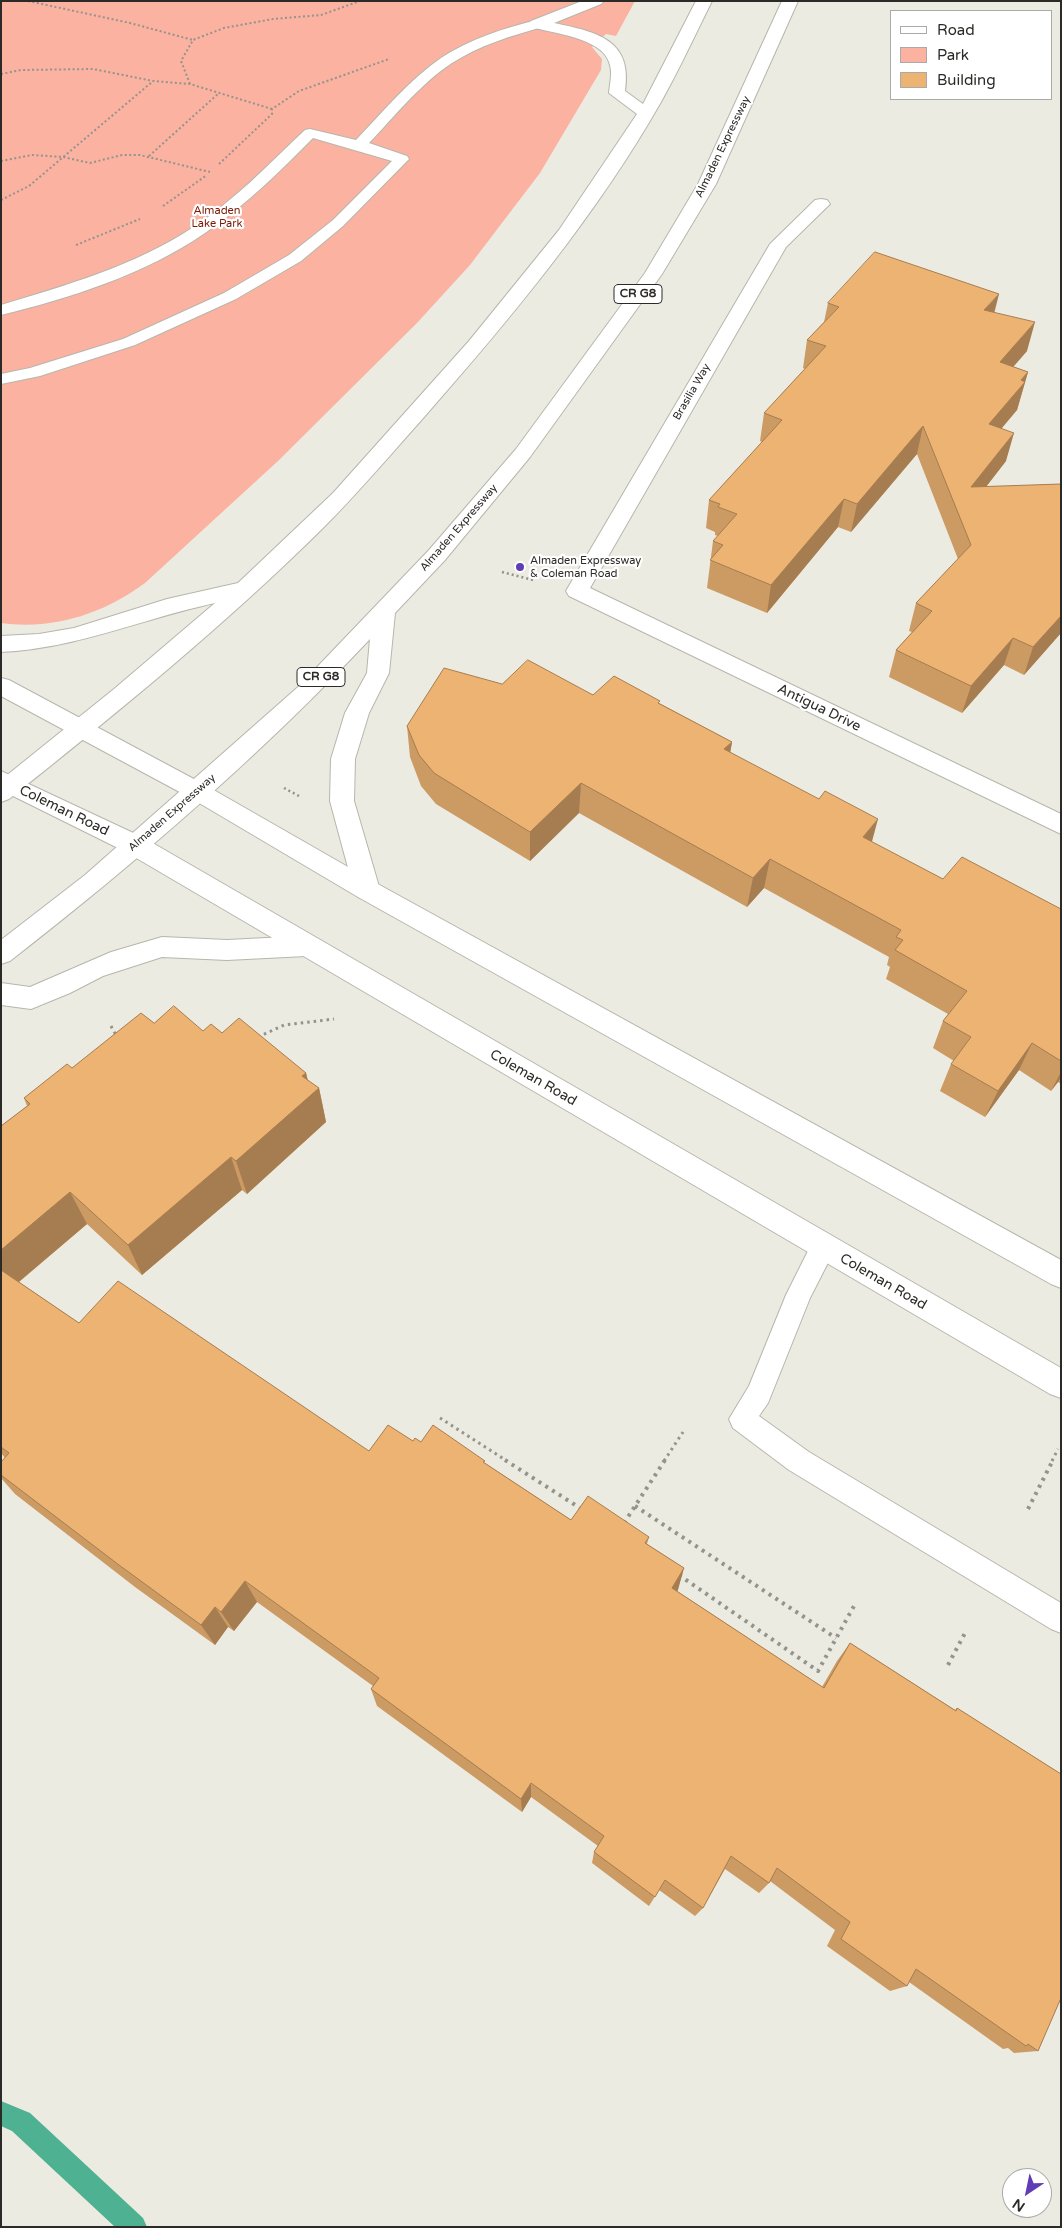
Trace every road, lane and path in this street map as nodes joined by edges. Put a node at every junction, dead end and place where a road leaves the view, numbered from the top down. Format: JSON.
{"nodes":[{"id":1,"x":28,"y":1,"type":"edge"},
{"id":2,"x":360,"y":1,"type":"edge"},
{"id":3,"x":596,"y":1,"type":"edge"},
{"id":4,"x":704,"y":1,"type":"edge"},
{"id":5,"x":790,"y":1,"type":"edge"},
{"id":6,"x":537,"y":24,"type":"junction"},
{"id":7,"x":193,"y":40,"type":"junction"},
{"id":8,"x":396,"y":56,"type":"dead end"},
{"id":9,"x":1,"y":74,"type":"edge"},
{"id":10,"x":153,"y":81,"type":"junction"},
{"id":11,"x":190,"y":84,"type":"junction"},
{"id":12,"x":219,"y":92,"type":"junction"},
{"id":13,"x":272,"y":108,"type":"junction"},
{"id":14,"x":646,"y":113,"type":"junction"},
{"id":15,"x":359,"y":145,"type":"junction"},
{"id":16,"x":63,"y":157,"type":"junction"},
{"id":17,"x":148,"y":157,"type":"junction"},
{"id":18,"x":1,"y":161,"type":"edge"},
{"id":19,"x":217,"y":166,"type":"dead end"},
{"id":20,"x":1,"y":200,"type":"edge"},
{"id":21,"x":821,"y":204,"type":"dead end"},
{"id":22,"x":160,"y":208,"type":"dead end"},
{"id":23,"x":144,"y":217,"type":"dead end"},
{"id":24,"x":71,"y":248,"type":"dead end"},
{"id":25,"x":1,"y":310,"type":"edge"},
{"id":26,"x":1,"y":379,"type":"edge"},
{"id":27,"x":502,"y":572,"type":"dead end"},
{"id":28,"x":533,"y":580,"type":"dead end"},
{"id":29,"x":244,"y":590,"type":"junction"},
{"id":30,"x":577,"y":592,"type":"joint"},
{"id":31,"x":384,"y":613,"type":"junction"},
{"id":32,"x":1,"y":644,"type":"edge"},
{"id":33,"x":1,"y":686,"type":"edge"},
{"id":34,"x":81,"y":728,"type":"junction"},
{"id":35,"x":5,"y":786,"type":"edge"},
{"id":36,"x":197,"y":792,"type":"junction"},
{"id":37,"x":1061,"y":825,"type":"edge"},
{"id":38,"x":135,"y":845,"type":"junction"},
{"id":39,"x":367,"y":890,"type":"junction"},
{"id":40,"x":306,"y":946,"type":"junction"},
{"id":41,"x":1,"y":954,"type":"edge"},
{"id":42,"x":1,"y":994,"type":"edge"},
{"id":43,"x":334,"y":1019,"type":"dead end"},
{"id":44,"x":111,"y":1026,"type":"dead end"},
{"id":45,"x":119,"y":1041,"type":"edge"},
{"id":46,"x":252,"y":1042,"type":"edge"},
{"id":47,"x":823,"y":1247,"type":"junction"},
{"id":48,"x":1061,"y":1275,"type":"edge"},
{"id":49,"x":1061,"y":1384,"type":"edge"},
{"id":50,"x":440,"y":1418,"type":"dead end"},
{"id":51,"x":683,"y":1432,"type":"dead end"},
{"id":52,"x":1058,"y":1449,"type":"dead end"},
{"id":53,"x":635,"y":1506,"type":"junction"},
{"id":54,"x":1028,"y":1509,"type":"dead end"},
{"id":55,"x":586,"y":1511,"type":"edge"},
{"id":56,"x":622,"y":1525,"type":"edge"},
{"id":57,"x":674,"y":1571,"type":"edge"},
{"id":58,"x":854,"y":1606,"type":"dead end"},
{"id":59,"x":1061,"y":1619,"type":"edge"},
{"id":60,"x":965,"y":1633,"type":"dead end"},
{"id":61,"x":836,"y":1638,"type":"junction"},
{"id":62,"x":948,"y":1665,"type":"dead end"}],
"edges":[{"from":1,"to":7,"type":"path"},
{"from":2,"to":7,"type":"path"},
{"from":3,"to":6,"type":"main road"},
{"from":4,"to":14,"type":"main road"},
{"from":5,"to":31,"type":"main road","name":"Almaden Expressway","number":"CR G8"},
{"from":6,"to":14,"type":"main road"},
{"from":6,"to":15,"type":"lane"},
{"from":7,"to":11,"type":"path"},
{"from":8,"to":13,"type":"path"},
{"from":9,"to":10,"type":"path"},
{"from":10,"to":11,"type":"path"},
{"from":10,"to":16,"type":"path"},
{"from":11,"to":12,"type":"path"},
{"from":12,"to":13,"type":"path"},
{"from":12,"to":17,"type":"path"},
{"from":13,"to":19,"type":"path"},
{"from":14,"to":29,"type":"main road"},
{"from":15,"to":25,"type":"lane"},
{"from":15,"to":26,"type":"lane"},
{"from":16,"to":17,"type":"path"},
{"from":16,"to":18,"type":"path"},
{"from":16,"to":20,"type":"path"},
{"from":17,"to":22,"type":"path"},
{"from":21,"to":30,"type":"main road","name":"Brasilia Way"},
{"from":23,"to":24,"type":"path"},
{"from":27,"to":28,"type":"path"},
{"from":29,"to":32,"type":"main road"},
{"from":29,"to":34,"type":"main road"},
{"from":30,"to":37,"type":"main road","name":"Antigua Drive"},
{"from":31,"to":36,"type":"main road","name":"Almaden Expressway","number":"CR G8"},
{"from":31,"to":39,"type":"main road"},
{"from":33,"to":34,"type":"main road"},
{"from":34,"to":35,"type":"main road"},
{"from":34,"to":36,"type":"main road"},
{"from":35,"to":38,"type":"main road","name":"Coleman Road"},
{"from":36,"to":38,"type":"main road","name":"Almaden Expressway","number":"CR G8"},
{"from":36,"to":39,"type":"main road"},
{"from":38,"to":40,"type":"main road","name":"Coleman Road"},
{"from":38,"to":41,"type":"main road","name":"Almaden Expressway","number":"CR G8"},
{"from":39,"to":48,"type":"main road"},
{"from":40,"to":42,"type":"main road"},
{"from":40,"to":47,"type":"main road","name":"Coleman Road"},
{"from":43,"to":46,"type":"path"},
{"from":44,"to":45,"type":"path"},
{"from":47,"to":49,"type":"main road","name":"Coleman Road"},
{"from":47,"to":59,"type":"lane"},
{"from":50,"to":55,"type":"path"},
{"from":51,"to":53,"type":"path"},
{"from":52,"to":54,"type":"path"},
{"from":53,"to":56,"type":"path"},
{"from":53,"to":61,"type":"path"},
{"from":57,"to":61,"type":"path"},
{"from":58,"to":61,"type":"path"},
{"from":60,"to":62,"type":"path"}]}
